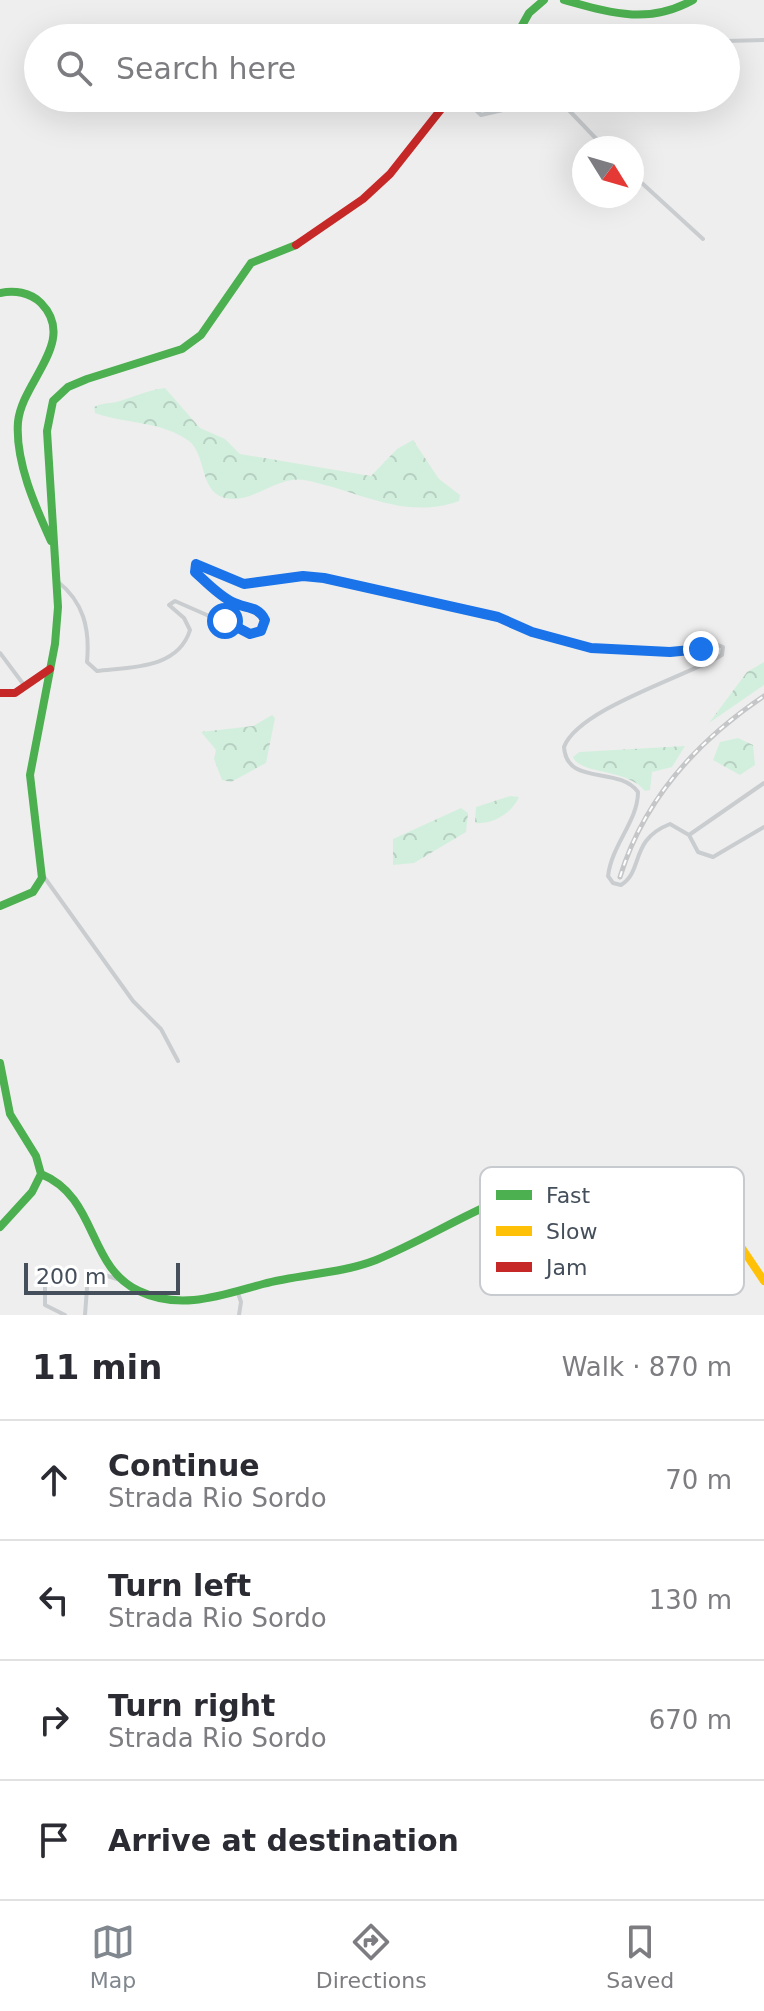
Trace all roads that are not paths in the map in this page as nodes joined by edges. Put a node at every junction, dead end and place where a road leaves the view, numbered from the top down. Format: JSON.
{"nodes":[{"id":1,"x":544,"y":0,"type":"edge"},
{"id":2,"x":564,"y":0,"type":"edge"},
{"id":3,"x":693,"y":0,"type":"edge"},
{"id":4,"x":523,"y":24,"type":"edge"},
{"id":5,"x":764,"y":40,"type":"edge"},
{"id":6,"x":740,"y":41,"type":"edge"},
{"id":7,"x":439,"y":112,"type":"edge"},
{"id":8,"x":478,"y":112,"type":"edge"},
{"id":9,"x":497,"y":112,"type":"edge"},
{"id":10,"x":572,"y":112,"type":"edge"},
{"id":11,"x":594,"y":136,"type":"edge"},
{"id":12,"x":644,"y":185,"type":"edge"},
{"id":13,"x":703,"y":239,"type":"dead end"},
{"id":14,"x":0,"y":293,"type":"edge"},
{"id":15,"x":51,"y":497,"type":"junction"},
{"id":16,"x":34,"y":499,"type":"junction"},
{"id":17,"x":39,"y":511,"type":"junction"},
{"id":18,"x":52,"y":513,"type":"junction"},
{"id":19,"x":54,"y":546,"type":"junction"},
{"id":20,"x":57,"y":581,"type":"junction"},
{"id":21,"x":0,"y":653,"type":"edge"},
{"id":22,"x":50,"y":669,"type":"junction"},
{"id":23,"x":26,"y":687,"type":"junction"},
{"id":24,"x":0,"y":693,"type":"edge"},
{"id":25,"x":764,"y":783,"type":"edge"},
{"id":26,"x":764,"y":827,"type":"edge"},
{"id":27,"x":689,"y":835,"type":"junction"},
{"id":28,"x":42,"y":874,"type":"junction"},
{"id":29,"x":0,"y":906,"type":"edge"},
{"id":30,"x":178,"y":1061,"type":"dead end"},
{"id":31,"x":0,"y":1063,"type":"edge"},
{"id":32,"x":41,"y":1174,"type":"junction"},
{"id":33,"x":480,"y":1212,"type":"edge"},
{"id":34,"x":0,"y":1227,"type":"edge"},
{"id":35,"x":744,"y":1259,"type":"edge"},
{"id":36,"x":120,"y":1280,"type":"junction"},
{"id":37,"x":764,"y":1281,"type":"edge"},
{"id":38,"x":45,"y":1283,"type":"dead end"},
{"id":39,"x":237,"y":1290,"type":"junction"},
{"id":40,"x":65,"y":1315,"type":"edge"},
{"id":41,"x":85,"y":1315,"type":"edge"},
{"id":42,"x":239,"y":1315,"type":"edge"}],
"edges":[{"from":1,"to":4,"type":"street"},
{"from":2,"to":3,"type":"street"},
{"from":5,"to":6,"type":"street"},
{"from":7,"to":15,"type":"street"},
{"from":8,"to":9,"type":"street"},
{"from":10,"to":11,"type":"street"},
{"from":12,"to":13,"type":"street"},
{"from":14,"to":16,"type":"street"},
{"from":15,"to":16,"type":"street"},
{"from":15,"to":18,"type":"street"},
{"from":16,"to":17,"type":"street"},
{"from":16,"to":18,"type":"street"},
{"from":17,"to":18,"type":"street"},
{"from":17,"to":19,"type":"street"},
{"from":18,"to":19,"type":"street"},
{"from":19,"to":20,"type":"street"},
{"from":20,"to":22,"type":"street"},
{"from":20,"to":27,"type":"street"},
{"from":21,"to":23,"type":"street"},
{"from":22,"to":23,"type":"street"},
{"from":22,"to":28,"type":"street"},
{"from":23,"to":24,"type":"street"},
{"from":25,"to":27,"type":"street"},
{"from":26,"to":27,"type":"street"},
{"from":28,"to":29,"type":"street"},
{"from":28,"to":30,"type":"street"},
{"from":31,"to":32,"type":"street"},
{"from":32,"to":34,"type":"street"},
{"from":32,"to":36,"type":"street"},
{"from":33,"to":39,"type":"street"},
{"from":35,"to":37,"type":"street"},
{"from":36,"to":39,"type":"street"},
{"from":36,"to":41,"type":"street"},
{"from":38,"to":40,"type":"street"},
{"from":39,"to":42,"type":"street"}]}
